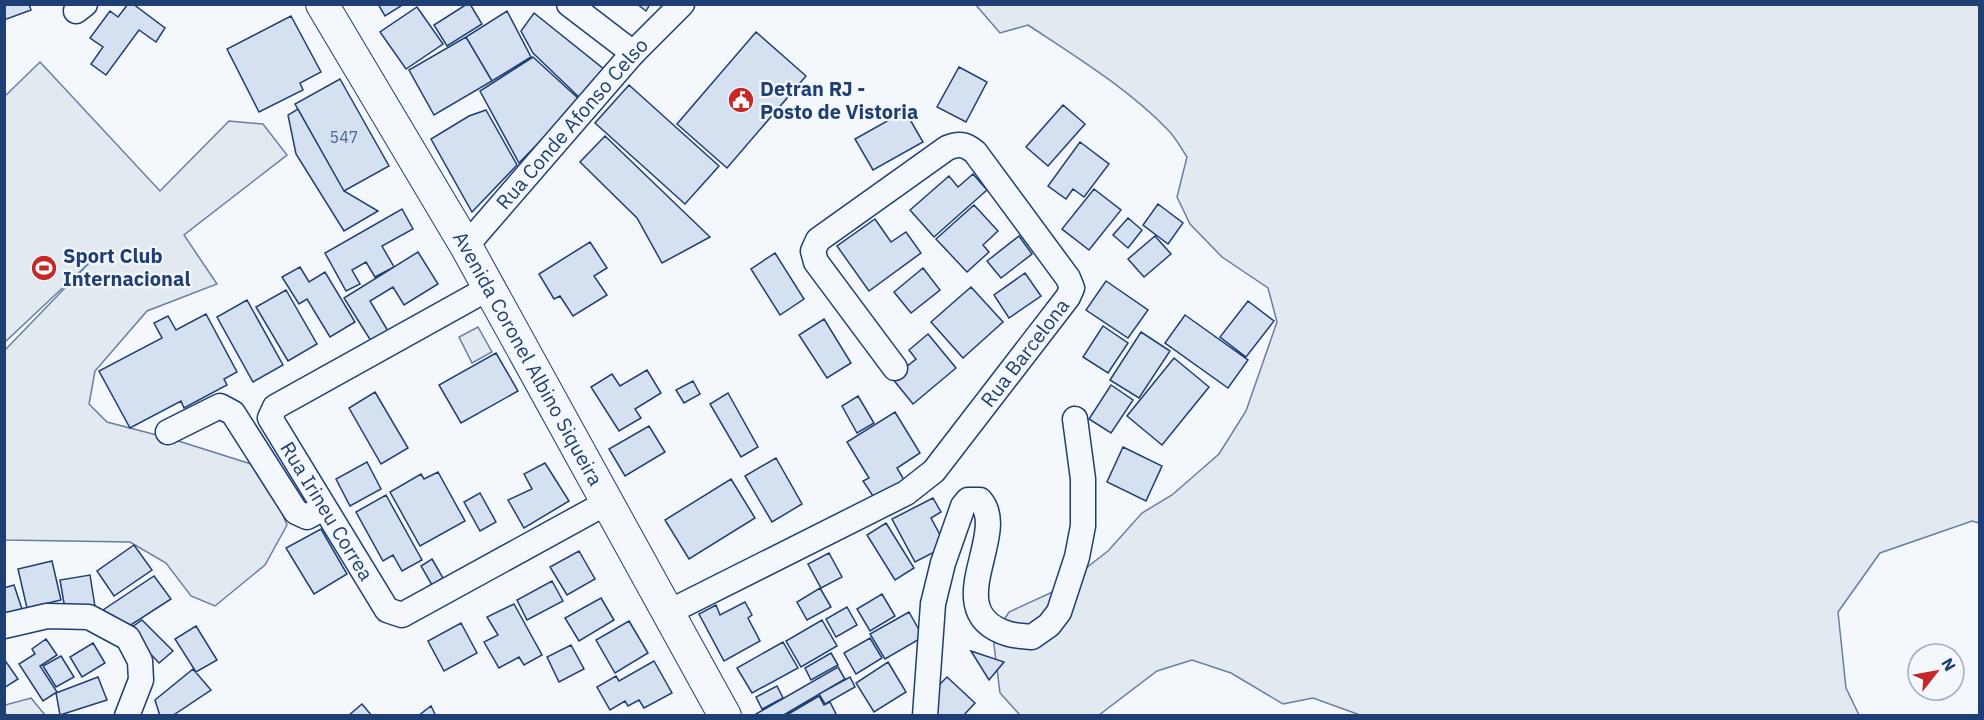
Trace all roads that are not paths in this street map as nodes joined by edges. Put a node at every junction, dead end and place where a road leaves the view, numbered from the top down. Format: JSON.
{"nodes":[{"id":1,"x":322,"y":4,"type":"edge"},
{"id":2,"x":568,"y":4,"type":"edge"},
{"id":3,"x":682,"y":4,"type":"edge"},
{"id":4,"x":633,"y":52,"type":"junction"},
{"id":5,"x":465,"y":246,"type":"junction"},
{"id":6,"x":489,"y":288,"type":"junction"},
{"id":7,"x":895,"y":369,"type":"dead end"},
{"id":8,"x":1075,"y":418,"type":"dead end"},
{"id":9,"x":168,"y":432,"type":"dead end"},
{"id":10,"x":606,"y":503,"type":"junction"},
{"id":11,"x":323,"y":508,"type":"junction"},
{"id":12,"x":669,"y":612,"type":"junction"},
{"id":13,"x":4,"y":626,"type":"edge"},
{"id":14,"x":127,"y":716,"type":"edge"},
{"id":15,"x":725,"y":716,"type":"edge"},
{"id":16,"x":925,"y":716,"type":"edge"}],
"edges":[{"from":1,"to":5,"type":"main road","name":"Avenida Coronel Albino Siqueira"},
{"from":2,"to":4,"type":"street"},
{"from":3,"to":4,"type":"street","name":"Rua Conde Afonso Celso"},
{"from":4,"to":5,"type":"street","name":"Rua Conde Afonso Celso"},
{"from":5,"to":6,"type":"main road","name":"Avenida Coronel Albino Siqueira"},
{"from":6,"to":10,"type":"main road","name":"Avenida Coronel Albino Siqueira"},
{"from":6,"to":11,"type":"street","name":"Rua Irineu Correa"},
{"from":7,"to":12,"type":"street","name":"Rua Barcelona"},
{"from":8,"to":16,"type":"street"},
{"from":9,"to":11,"type":"street"},
{"from":10,"to":11,"type":"street","name":"Rua Irineu Correa"},
{"from":10,"to":12,"type":"main road","name":"Avenida Coronel Albino Siqueira"},
{"from":12,"to":15,"type":"main road","name":"Avenida Coronel Albino Siqueira"},
{"from":13,"to":14,"type":"street"}]}
